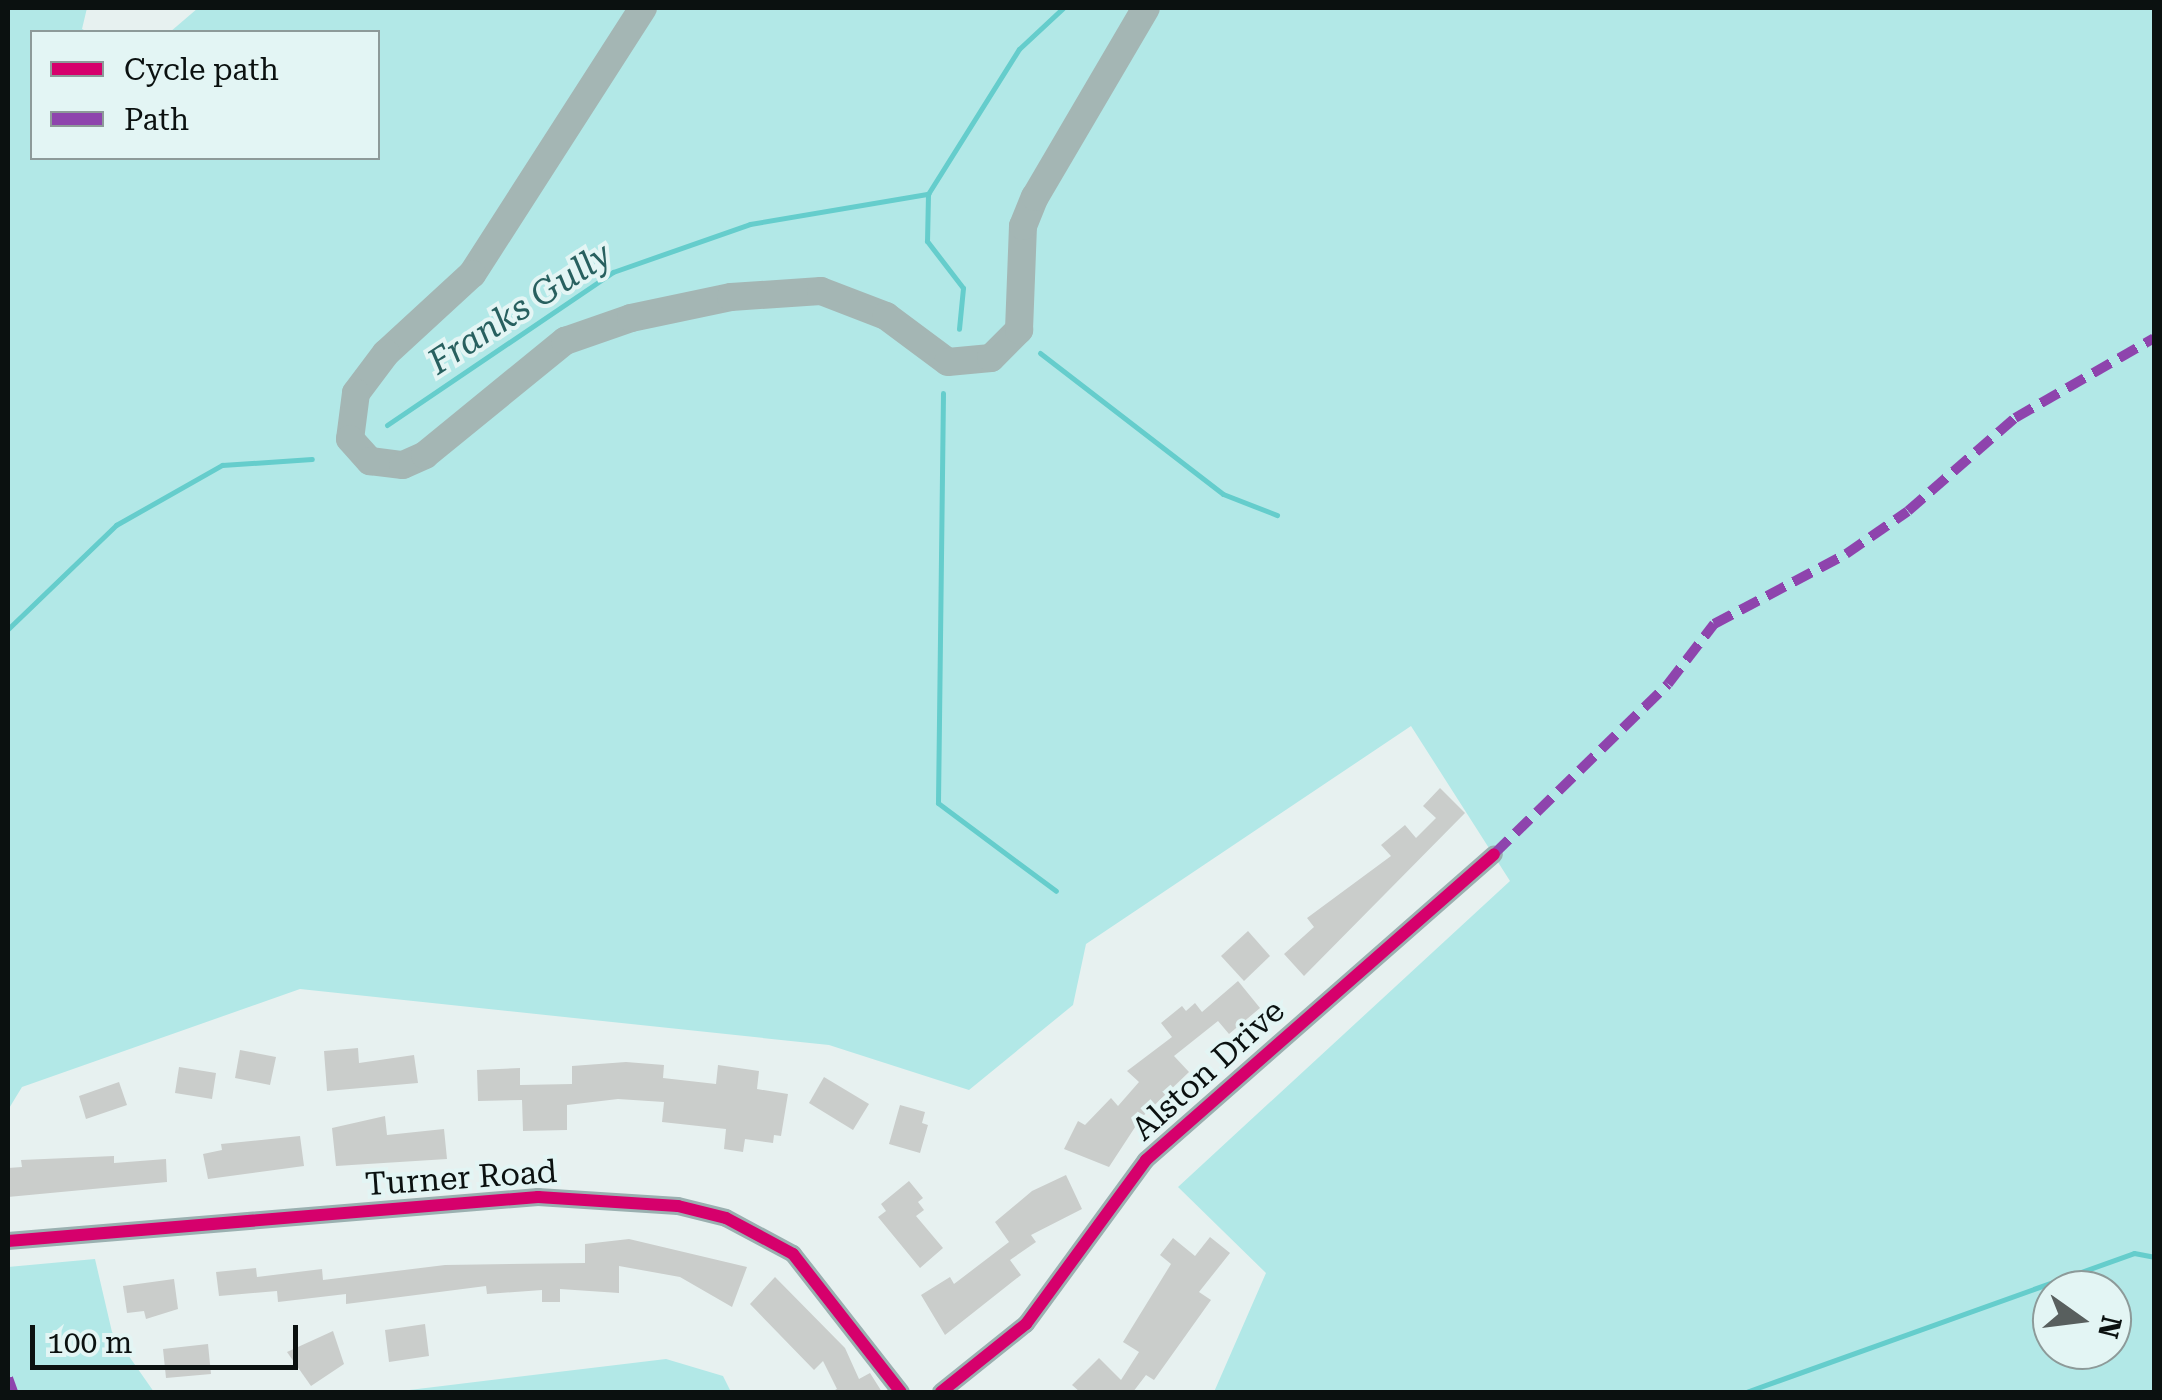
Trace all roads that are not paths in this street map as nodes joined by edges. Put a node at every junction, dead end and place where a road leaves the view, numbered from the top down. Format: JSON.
{"nodes":[{"id":1,"x":644,"y":8,"type":"edge"},
{"id":2,"x":1146,"y":8,"type":"edge"},
{"id":3,"x":1494,"y":854,"type":"dead end"},
{"id":4,"x":8,"y":1242,"type":"edge"},
{"id":5,"x":900,"y":1392,"type":"edge"},
{"id":6,"x":941,"y":1392,"type":"edge"}],
"edges":[{"from":1,"to":2,"type":"main road"},
{"from":3,"to":6,"type":"street","name":"Alston Drive"},
{"from":4,"to":5,"type":"street","name":"Turner Road"}]}
